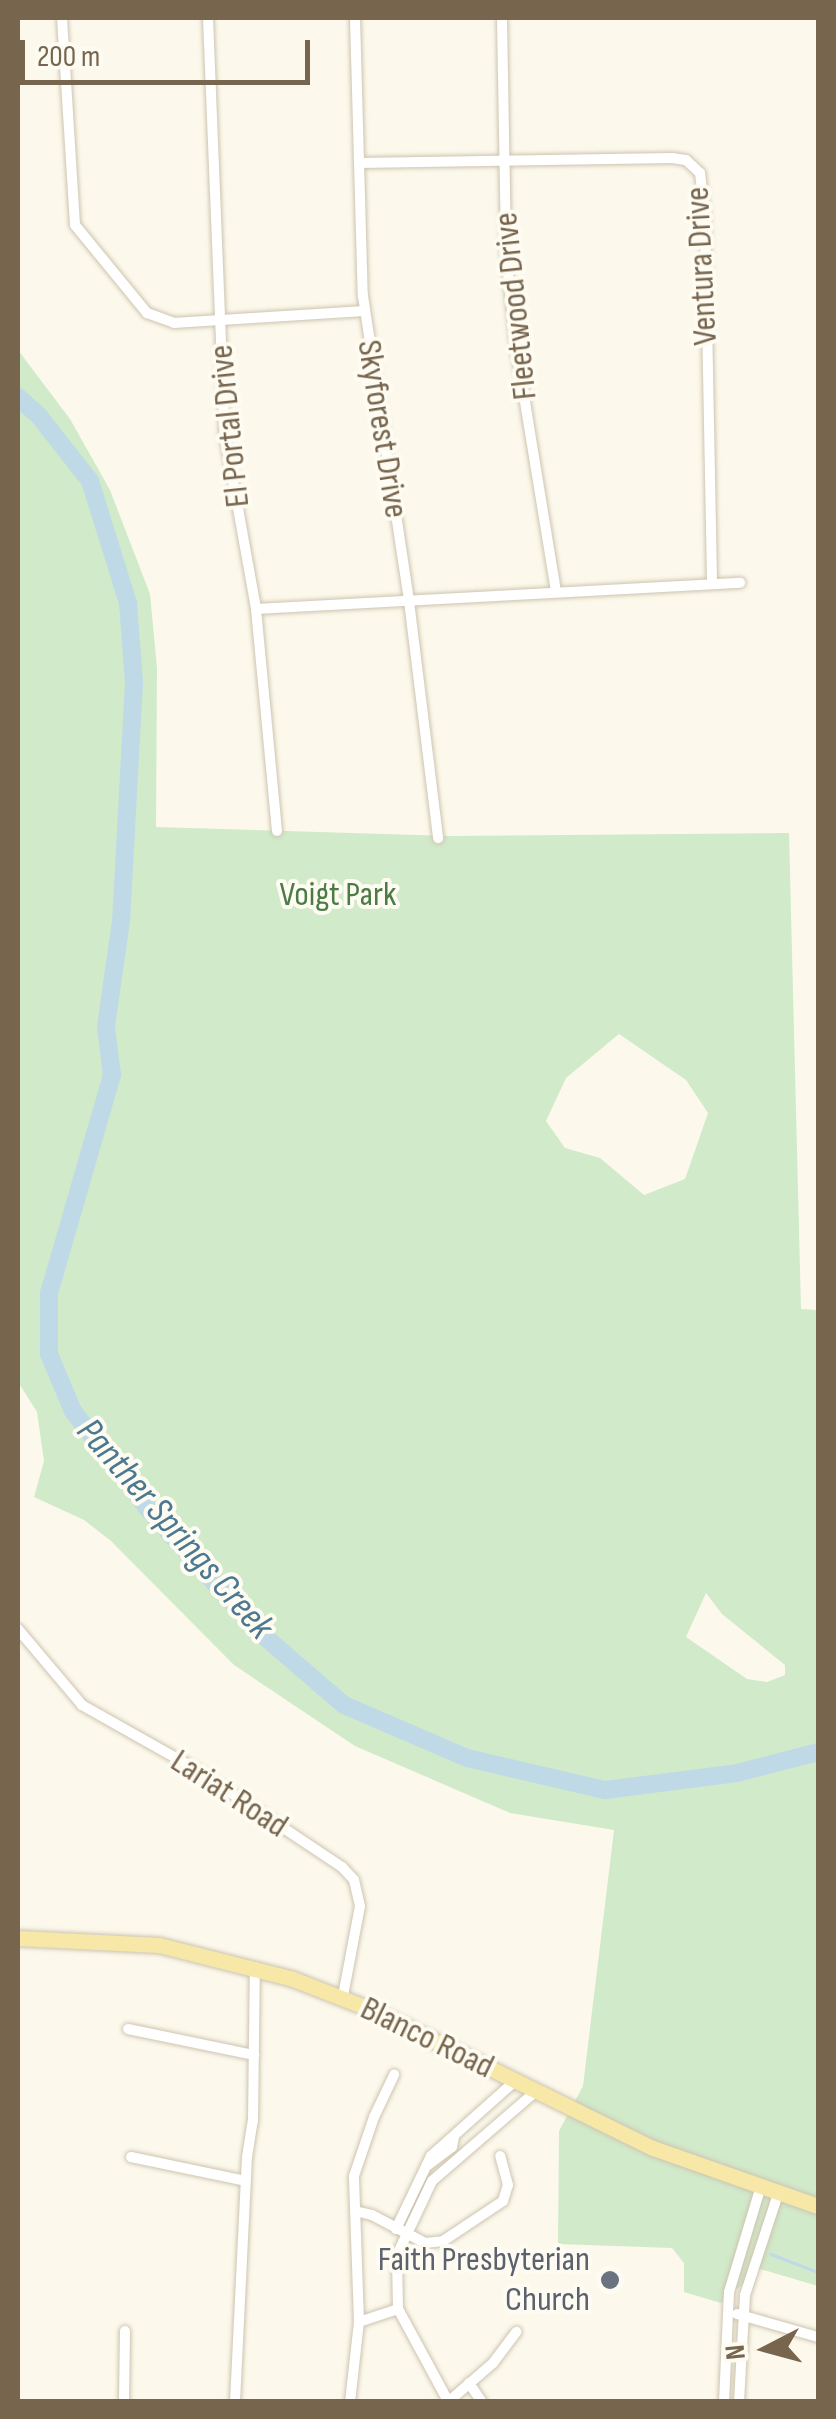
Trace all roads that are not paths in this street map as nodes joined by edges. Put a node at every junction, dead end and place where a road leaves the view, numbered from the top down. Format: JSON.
{"nodes":[{"id":1,"x":62,"y":18,"type":"edge"},
{"id":2,"x":208,"y":18,"type":"edge"},
{"id":3,"x":355,"y":18,"type":"edge"},
{"id":4,"x":502,"y":18,"type":"edge"},
{"id":5,"x":504,"y":162,"type":"junction"},
{"id":6,"x":359,"y":163,"type":"junction"},
{"id":7,"x":364,"y":311,"type":"junction"},
{"id":8,"x":218,"y":318,"type":"junction"},
{"id":9,"x":740,"y":583,"type":"dead end"},
{"id":10,"x":712,"y":584,"type":"junction"},
{"id":11,"x":556,"y":592,"type":"junction"},
{"id":12,"x":409,"y":601,"type":"junction"},
{"id":13,"x":256,"y":609,"type":"junction"},
{"id":14,"x":277,"y":831,"type":"dead end"},
{"id":15,"x":438,"y":838,"type":"dead end"},
{"id":16,"x":18,"y":1631,"type":"edge"},
{"id":17,"x":18,"y":1938,"type":"edge"},
{"id":18,"x":255,"y":1967,"type":"junction"},
{"id":19,"x":343,"y":1996,"type":"junction"},
{"id":20,"x":128,"y":2029,"type":"dead end"},
{"id":21,"x":254,"y":2055,"type":"junction"},
{"id":22,"x":394,"y":2075,"type":"dead end"},
{"id":23,"x":515,"y":2081,"type":"junction"},
{"id":24,"x":534,"y":2093,"type":"junction"},
{"id":25,"x":500,"y":2156,"type":"dead end"},
{"id":26,"x":131,"y":2158,"type":"dead end"},
{"id":27,"x":246,"y":2182,"type":"junction"},
{"id":28,"x":760,"y":2189,"type":"junction"},
{"id":29,"x":778,"y":2194,"type":"junction"},
{"id":30,"x":818,"y":2206,"type":"edge"},
{"id":31,"x":355,"y":2211,"type":"junction"},
{"id":32,"x":401,"y":2232,"type":"junction"},
{"id":33,"x":398,"y":2309,"type":"junction"},
{"id":34,"x":726,"y":2314,"type":"junction"},
{"id":35,"x":742,"y":2314,"type":"junction"},
{"id":36,"x":359,"y":2322,"type":"junction"},
{"id":37,"x":125,"y":2332,"type":"dead end"},
{"id":38,"x":516,"y":2332,"type":"dead end"},
{"id":39,"x":818,"y":2338,"type":"edge"},
{"id":40,"x":469,"y":2383,"type":"junction"},
{"id":41,"x":448,"y":2401,"type":"edge"},
{"id":42,"x":124,"y":2402,"type":"edge"},
{"id":43,"x":234,"y":2402,"type":"edge"},
{"id":44,"x":350,"y":2402,"type":"edge"},
{"id":45,"x":482,"y":2402,"type":"edge"},
{"id":46,"x":724,"y":2402,"type":"edge"},
{"id":47,"x":739,"y":2402,"type":"edge"}],
"edges":[{"from":1,"to":8,"type":"street"},
{"from":2,"to":8,"type":"street","name":"El Portal Drive"},
{"from":3,"to":6,"type":"street","name":"Skyforest Drive"},
{"from":4,"to":5,"type":"street","name":"Fleetwood Drive"},
{"from":5,"to":6,"type":"street","name":"Ventura Drive"},
{"from":5,"to":10,"type":"street","name":"Ventura Drive"},
{"from":5,"to":11,"type":"street","name":"Fleetwood Drive"},
{"from":6,"to":7,"type":"street","name":"Skyforest Drive"},
{"from":7,"to":8,"type":"street"},
{"from":7,"to":12,"type":"street","name":"Skyforest Drive"},
{"from":8,"to":13,"type":"street","name":"El Portal Drive"},
{"from":9,"to":10,"type":"street"},
{"from":10,"to":11,"type":"street"},
{"from":11,"to":12,"type":"street"},
{"from":12,"to":13,"type":"street"},
{"from":12,"to":15,"type":"street","name":"Skyforest Drive"},
{"from":13,"to":14,"type":"street","name":"El Portal Drive"},
{"from":16,"to":19,"type":"street","name":"Lariat Road"},
{"from":17,"to":18,"type":"main road","name":"Blanco Road"},
{"from":18,"to":19,"type":"main road","name":"Blanco Road"},
{"from":18,"to":21,"type":"street"},
{"from":19,"to":23,"type":"main road","name":"Blanco Road"},
{"from":20,"to":21,"type":"street"},
{"from":21,"to":27,"type":"street"},
{"from":22,"to":31,"type":"street"},
{"from":23,"to":24,"type":"main road","name":"Blanco Road"},
{"from":23,"to":32,"type":"street"},
{"from":24,"to":28,"type":"main road","name":"Blanco Road"},
{"from":24,"to":32,"type":"street"},
{"from":25,"to":32,"type":"street"},
{"from":26,"to":27,"type":"street"},
{"from":27,"to":43,"type":"street"},
{"from":28,"to":29,"type":"main road","name":"Blanco Road"},
{"from":28,"to":34,"type":"street"},
{"from":29,"to":30,"type":"main road","name":"Blanco Road"},
{"from":29,"to":35,"type":"street"},
{"from":31,"to":32,"type":"street"},
{"from":31,"to":36,"type":"street"},
{"from":32,"to":33,"type":"street"},
{"from":33,"to":36,"type":"street"},
{"from":33,"to":41,"type":"street"},
{"from":34,"to":35,"type":"street"},
{"from":34,"to":46,"type":"street"},
{"from":35,"to":39,"type":"street"},
{"from":35,"to":47,"type":"street"},
{"from":36,"to":44,"type":"street"},
{"from":37,"to":42,"type":"street"},
{"from":38,"to":40,"type":"street"},
{"from":40,"to":41,"type":"street"},
{"from":40,"to":45,"type":"street"}]}
